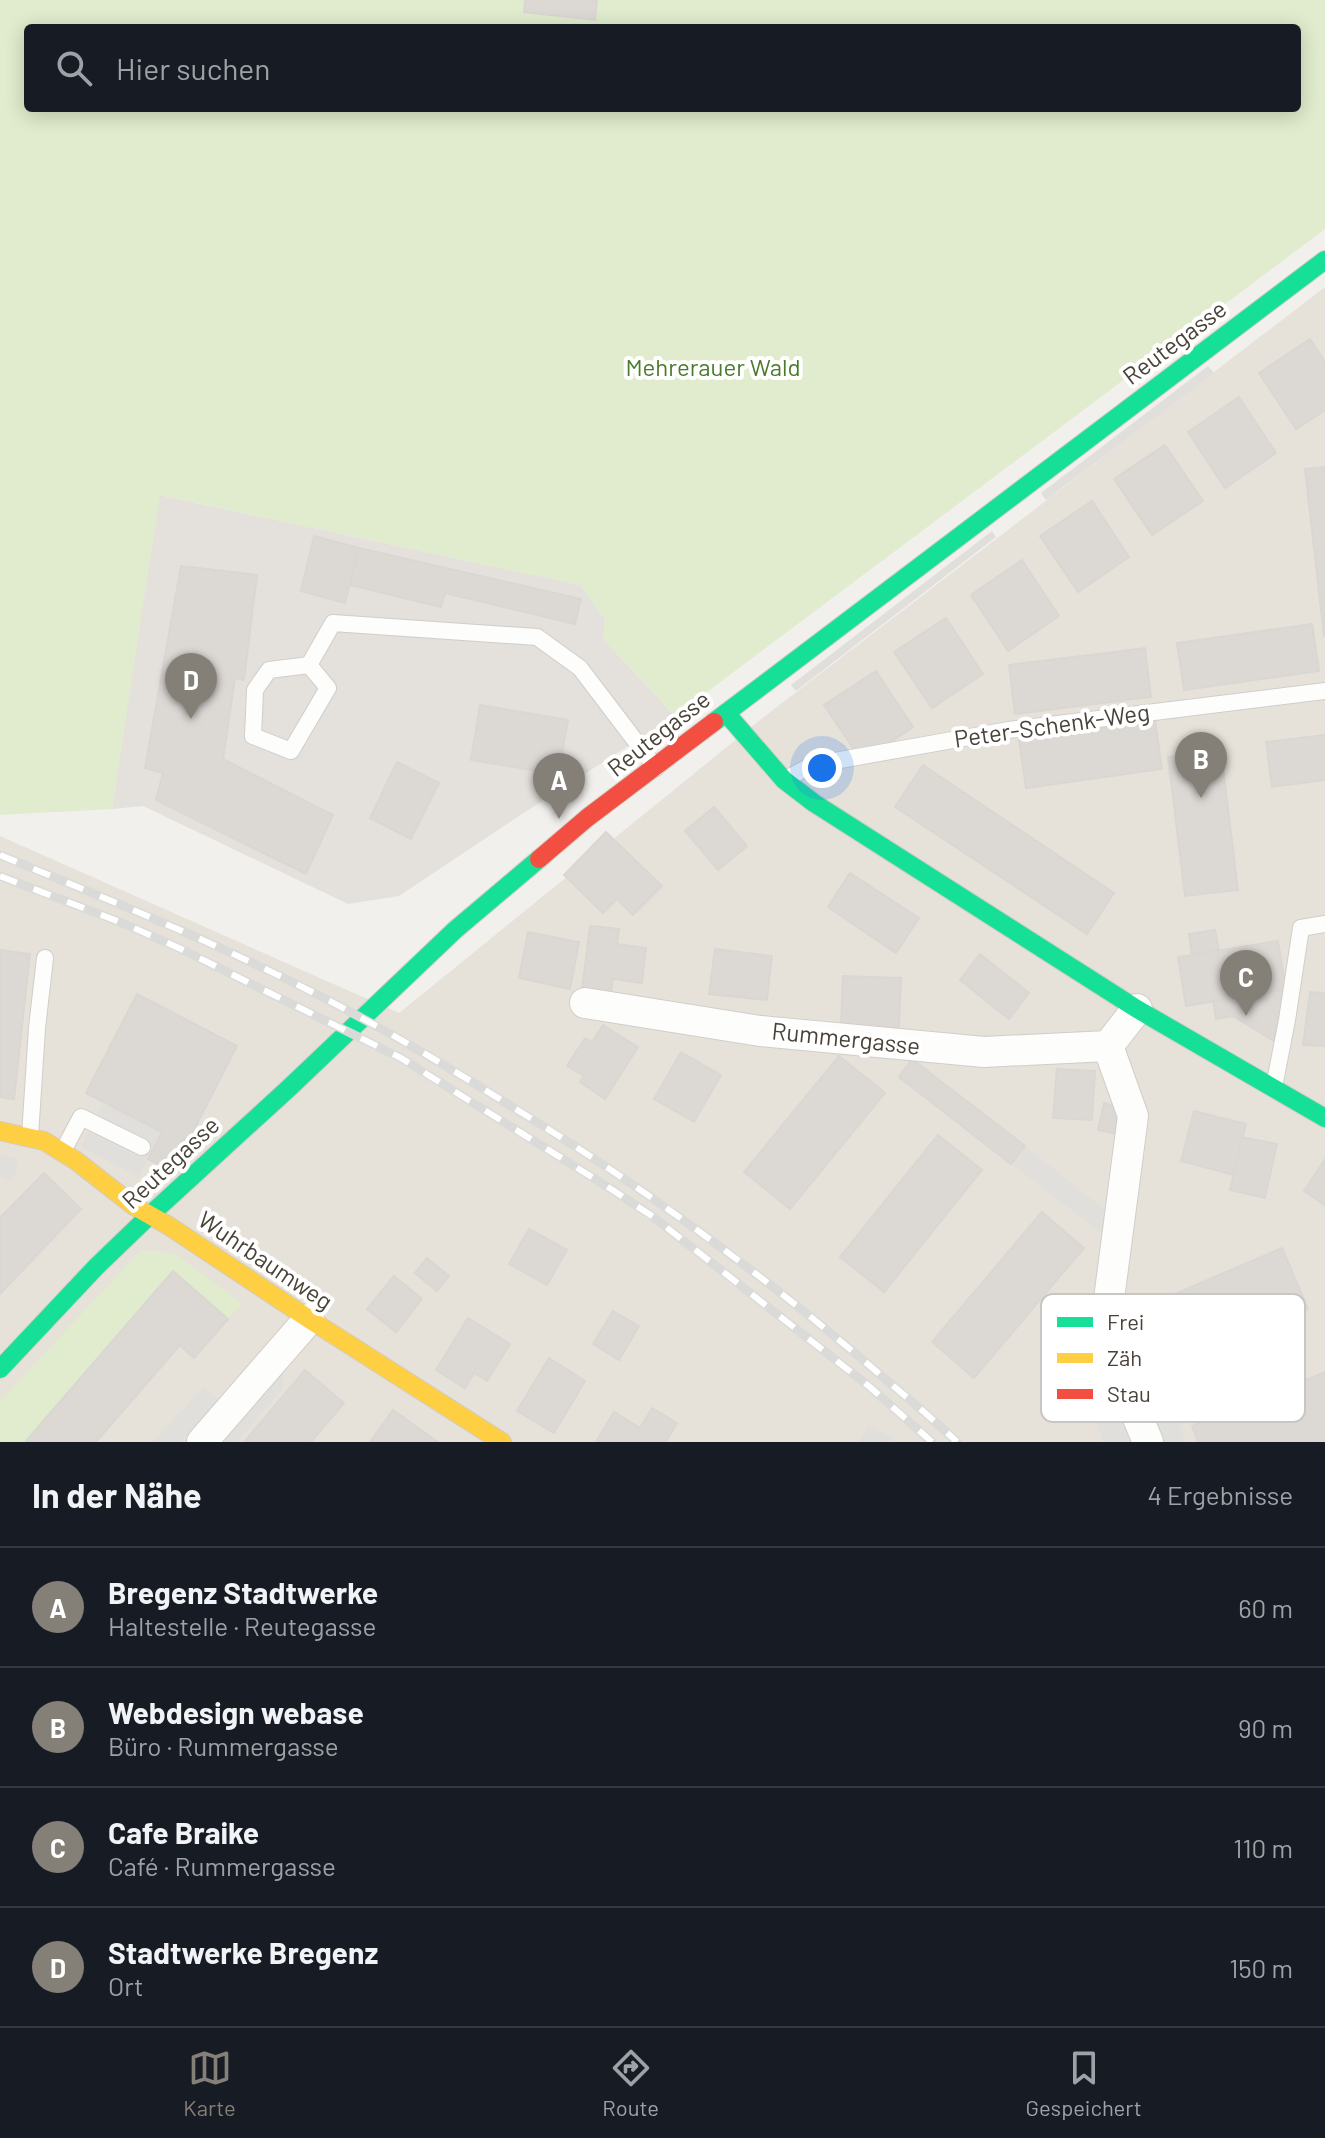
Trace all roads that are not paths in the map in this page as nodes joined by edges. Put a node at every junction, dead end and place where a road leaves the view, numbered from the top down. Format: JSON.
{"nodes":[{"id":1,"x":1325,"y":260,"type":"edge"},
{"id":2,"x":309,"y":665,"type":"junction"},
{"id":3,"x":1325,"y":691,"type":"edge"},
{"id":4,"x":726,"y":713,"type":"junction"},
{"id":5,"x":656,"y":768,"type":"junction"},
{"id":6,"x":784,"y":780,"type":"junction"},
{"id":7,"x":1325,"y":924,"type":"edge"},
{"id":8,"x":45,"y":958,"type":"dead end"},
{"id":9,"x":585,"y":1003,"type":"dead end"},
{"id":10,"x":1137,"y":1009,"type":"junction"},
{"id":11,"x":1108,"y":1046,"type":"junction"},
{"id":12,"x":1274,"y":1089,"type":"junction"},
{"id":13,"x":1325,"y":1118,"type":"edge"},
{"id":14,"x":0,"y":1131,"type":"edge"},
{"id":15,"x":30,"y":1138,"type":"junction"},
{"id":16,"x":142,"y":1147,"type":"dead end"},
{"id":17,"x":62,"y":1152,"type":"junction"},
{"id":18,"x":150,"y":1215,"type":"junction"},
{"id":19,"x":1110,"y":1294,"type":"edge"},
{"id":20,"x":309,"y":1319,"type":"junction"},
{"id":21,"x":0,"y":1369,"type":"edge"},
{"id":22,"x":1140,"y":1422,"type":"edge"},
{"id":23,"x":202,"y":1442,"type":"edge"},
{"id":24,"x":502,"y":1442,"type":"edge"},
{"id":25,"x":1148,"y":1442,"type":"edge"}],
"edges":[{"from":1,"to":4,"type":"street","name":"Reutegasse"},
{"from":2,"to":2,"type":"lane"},
{"from":2,"to":5,"type":"lane"},
{"from":3,"to":6,"type":"lane","name":"Peter-Schenk-Weg"},
{"from":4,"to":5,"type":"street","name":"Reutegasse"},
{"from":4,"to":6,"type":"street"},
{"from":5,"to":18,"type":"street","name":"Reutegasse"},
{"from":6,"to":10,"type":"street"},
{"from":7,"to":12,"type":"lane"},
{"from":8,"to":15,"type":"lane"},
{"from":9,"to":11,"type":"street","name":"Rummergasse"},
{"from":10,"to":11,"type":"street"},
{"from":10,"to":12,"type":"street"},
{"from":11,"to":19,"type":"street"},
{"from":12,"to":13,"type":"street"},
{"from":14,"to":15,"type":"street","name":"Wuhrbaumweg"},
{"from":15,"to":17,"type":"street","name":"Wuhrbaumweg"},
{"from":16,"to":17,"type":"lane"},
{"from":17,"to":18,"type":"street","name":"Wuhrbaumweg"},
{"from":18,"to":20,"type":"street","name":"Wuhrbaumweg"},
{"from":18,"to":21,"type":"street","name":"Reutegasse"},
{"from":20,"to":23,"type":"street"},
{"from":20,"to":24,"type":"street","name":"Wuhrbaumweg"},
{"from":22,"to":25,"type":"street"}]}
